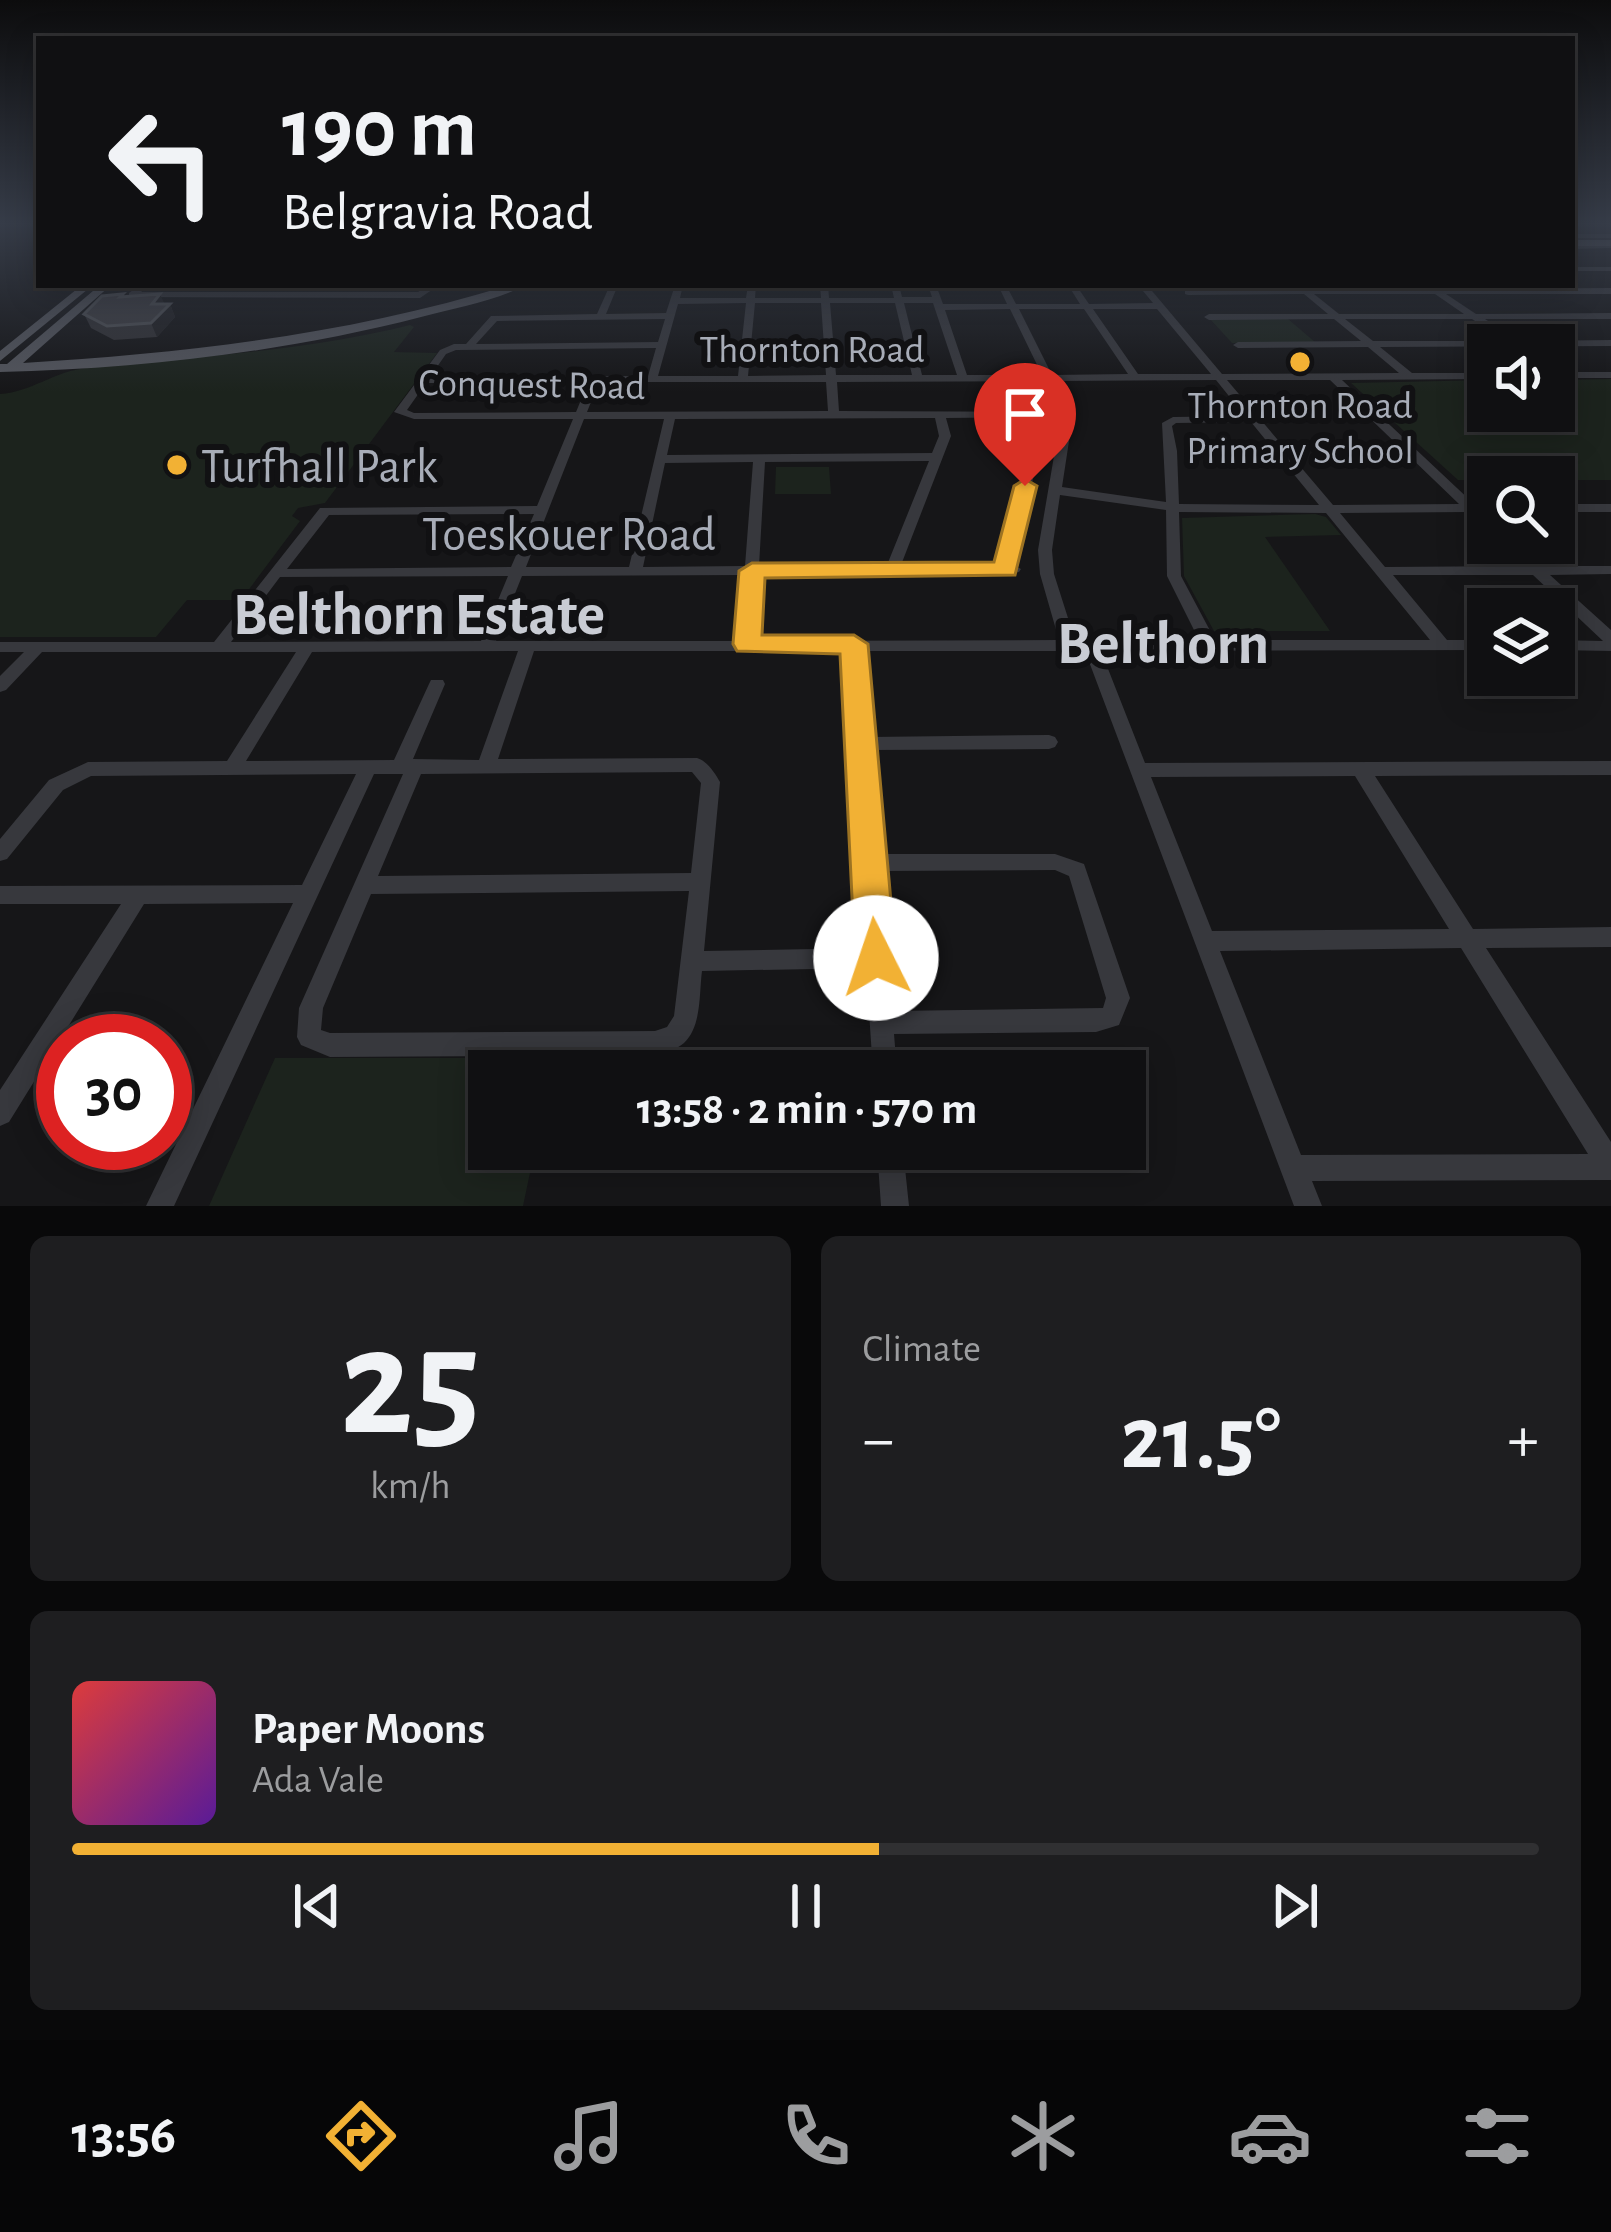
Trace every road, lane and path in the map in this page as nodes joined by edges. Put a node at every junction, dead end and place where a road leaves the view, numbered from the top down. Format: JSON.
{"nodes":[{"id":1,"x":84,"y":288,"type":"edge"},
{"id":2,"x":103,"y":288,"type":"edge"},
{"id":3,"x":141,"y":288,"type":"edge"},
{"id":4,"x":432,"y":288,"type":"edge"},
{"id":5,"x":508,"y":288,"type":"edge"},
{"id":6,"x":511,"y":288,"type":"edge"},
{"id":7,"x":613,"y":288,"type":"edge"},
{"id":8,"x":678,"y":288,"type":"edge"},
{"id":9,"x":752,"y":288,"type":"edge"},
{"id":10,"x":824,"y":288,"type":"edge"},
{"id":11,"x":896,"y":288,"type":"edge"},
{"id":12,"x":933,"y":288,"type":"edge"},
{"id":13,"x":1004,"y":288,"type":"edge"},
{"id":14,"x":1074,"y":288,"type":"edge"},
{"id":15,"x":1145,"y":288,"type":"edge"},
{"id":16,"x":1303,"y":288,"type":"edge"},
{"id":17,"x":1432,"y":288,"type":"edge"},
{"id":18,"x":1552,"y":288,"type":"edge"},
{"id":19,"x":1611,"y":291,"type":"edge"},
{"id":20,"x":1188,"y":292,"type":"dead end"},
{"id":21,"x":899,"y":300,"type":"junction"},
{"id":22,"x":674,"y":301,"type":"junction"},
{"id":23,"x":750,"y":301,"type":"junction"},
{"id":24,"x":825,"y":301,"type":"junction"},
{"id":25,"x":938,"y":304,"type":"junction"},
{"id":26,"x":1160,"y":306,"type":"junction"},
{"id":27,"x":1014,"y":307,"type":"junction"},
{"id":28,"x":1087,"y":307,"type":"junction"},
{"id":29,"x":601,"y":316,"type":"junction"},
{"id":30,"x":670,"y":316,"type":"junction"},
{"id":31,"x":1337,"y":316,"type":"junction"},
{"id":32,"x":1474,"y":316,"type":"junction"},
{"id":33,"x":1209,"y":317,"type":"dead end"},
{"id":34,"x":1608,"y":317,"type":"edge"},
{"id":35,"x":62,"y":323,"type":"junction"},
{"id":36,"x":1486,"y":324,"type":"edge"},
{"id":37,"x":34,"y":329,"type":"junction"},
{"id":38,"x":1575,"y":343,"type":"edge"},
{"id":39,"x":1611,"y":343,"type":"edge"},
{"id":40,"x":1371,"y":344,"type":"junction"},
{"id":41,"x":1467,"y":344,"type":"edge"},
{"id":42,"x":661,"y":345,"type":"junction"},
{"id":43,"x":1238,"y":345,"type":"dead end"},
{"id":44,"x":470,"y":346,"type":"junction"},
{"id":45,"x":0,"y":348,"type":"edge"},
{"id":46,"x":79,"y":353,"type":"junction"},
{"id":47,"x":26,"y":356,"type":"junction"},
{"id":48,"x":2,"y":365,"type":"edge"},
{"id":49,"x":1575,"y":374,"type":"edge"},
{"id":50,"x":1611,"y":375,"type":"edge"},
{"id":51,"x":1332,"y":376,"type":"junction"},
{"id":52,"x":1409,"y":376,"type":"junction"},
{"id":53,"x":1467,"y":376,"type":"edge"},
{"id":54,"x":1135,"y":377,"type":"junction"},
{"id":55,"x":1220,"y":377,"type":"junction"},
{"id":56,"x":918,"y":378,"type":"junction"},
{"id":57,"x":963,"y":378,"type":"junction"},
{"id":58,"x":1050,"y":378,"type":"junction"},
{"id":59,"x":652,"y":379,"type":"junction"},
{"id":60,"x":742,"y":379,"type":"junction"},
{"id":61,"x":831,"y":379,"type":"junction"},
{"id":62,"x":424,"y":380,"type":"junction"},
{"id":63,"x":595,"y":380,"type":"junction"},
{"id":64,"x":1044,"y":414,"type":"joint"},
{"id":65,"x":670,"y":415,"type":"junction"},
{"id":66,"x":834,"y":415,"type":"junction"},
{"id":67,"x":940,"y":415,"type":"junction"},
{"id":68,"x":580,"y":416,"type":"junction"},
{"id":69,"x":1254,"y":419,"type":"junction"},
{"id":70,"x":936,"y":457,"type":"junction"},
{"id":71,"x":662,"y":458,"type":"junction"},
{"id":72,"x":759,"y":458,"type":"junction"},
{"id":73,"x":1055,"y":490,"type":"junction"},
{"id":74,"x":1467,"y":504,"type":"edge"},
{"id":75,"x":1172,"y":508,"type":"junction"},
{"id":76,"x":1467,"y":508,"type":"edge"},
{"id":77,"x":1575,"y":508,"type":"edge"},
{"id":78,"x":1611,"y":508,"type":"edge"},
{"id":79,"x":542,"y":510,"type":"junction"},
{"id":80,"x":1330,"y":510,"type":"junction"},
{"id":81,"x":1528,"y":564,"type":"edge"},
{"id":82,"x":892,"y":570,"type":"junction"},
{"id":83,"x":1534,"y":570,"type":"junction"},
{"id":84,"x":1611,"y":570,"type":"edge"},
{"id":85,"x":752,"y":571,"type":"junction"},
{"id":86,"x":1382,"y":571,"type":"junction"},
{"id":87,"x":517,"y":572,"type":"junction"},
{"id":88,"x":635,"y":572,"type":"junction"},
{"id":89,"x":276,"y":573,"type":"junction"},
{"id":90,"x":1611,"y":642,"type":"edge"},
{"id":91,"x":748,"y":644,"type":"junction"},
{"id":92,"x":854,"y":644,"type":"junction"},
{"id":93,"x":1079,"y":644,"type":"junction"},
{"id":94,"x":1209,"y":644,"type":"junction"},
{"id":95,"x":1575,"y":644,"type":"edge"},
{"id":96,"x":487,"y":645,"type":"junction"},
{"id":97,"x":528,"y":645,"type":"junction"},
{"id":98,"x":1444,"y":645,"type":"junction"},
{"id":99,"x":1467,"y":645,"type":"edge"},
{"id":100,"x":308,"y":646,"type":"junction"},
{"id":101,"x":0,"y":647,"type":"edge"},
{"id":102,"x":38,"y":647,"type":"junction"},
{"id":103,"x":218,"y":647,"type":"junction"},
{"id":104,"x":437,"y":684,"type":"dead end"},
{"id":105,"x":0,"y":686,"type":"edge"},
{"id":106,"x":1048,"y":742,"type":"dead end"},
{"id":107,"x":860,"y":743,"type":"junction"},
{"id":108,"x":487,"y":764,"type":"junction"},
{"id":109,"x":235,"y":765,"type":"junction"},
{"id":110,"x":408,"y":765,"type":"junction"},
{"id":111,"x":369,"y":766,"type":"junction"},
{"id":112,"x":1139,"y":770,"type":"junction"},
{"id":113,"x":1361,"y":770,"type":"junction"},
{"id":114,"x":1609,"y":770,"type":"edge"},
{"id":115,"x":0,"y":853,"type":"edge"},
{"id":116,"x":868,"y":863,"type":"junction"},
{"id":117,"x":700,"y":882,"type":"junction"},
{"id":118,"x":365,"y":885,"type":"junction"},
{"id":119,"x":140,"y":894,"type":"junction"},
{"id":120,"x":308,"y":894,"type":"junction"},
{"id":121,"x":0,"y":895,"type":"edge"},
{"id":122,"x":1611,"y":938,"type":"edge"},
{"id":123,"x":1470,"y":940,"type":"junction"},
{"id":124,"x":1207,"y":941,"type":"junction"},
{"id":125,"x":876,"y":958,"type":"junction"},
{"id":126,"x":693,"y":961,"type":"junction"},
{"id":127,"x":882,"y":1023,"type":"junction"},
{"id":128,"x":884,"y":1050,"type":"edge"},
{"id":129,"x":0,"y":1113,"type":"edge"},
{"id":130,"x":1611,"y":1166,"type":"edge"},
{"id":131,"x":1293,"y":1168,"type":"junction"},
{"id":132,"x":892,"y":1170,"type":"edge"},
{"id":133,"x":160,"y":1206,"type":"edge"},
{"id":134,"x":895,"y":1206,"type":"edge"},
{"id":135,"x":1308,"y":1206,"type":"edge"}],
"edges":[{"from":1,"to":37,"type":"main road"},
{"from":2,"to":35,"type":"main road"},
{"from":3,"to":4,"type":"street"},
{"from":5,"to":46,"type":"main road"},
{"from":6,"to":48,"type":"main road"},
{"from":7,"to":29,"type":"street"},
{"from":8,"to":22,"type":"street"},
{"from":9,"to":23,"type":"street"},
{"from":10,"to":24,"type":"street"},
{"from":11,"to":21,"type":"street"},
{"from":12,"to":25,"type":"street"},
{"from":13,"to":27,"type":"street"},
{"from":14,"to":28,"type":"street"},
{"from":15,"to":26,"type":"street"},
{"from":16,"to":17,"type":"street"},
{"from":16,"to":20,"type":"street"},
{"from":16,"to":31,"type":"street"},
{"from":17,"to":18,"type":"street"},
{"from":17,"to":32,"type":"street"},
{"from":18,"to":19,"type":"street"},
{"from":18,"to":34,"type":"street"},
{"from":21,"to":24,"type":"street"},
{"from":21,"to":25,"type":"street"},
{"from":21,"to":56,"type":"street"},
{"from":22,"to":23,"type":"street"},
{"from":22,"to":30,"type":"street"},
{"from":23,"to":24,"type":"street"},
{"from":23,"to":60,"type":"street"},
{"from":24,"to":61,"type":"street"},
{"from":25,"to":27,"type":"street"},
{"from":25,"to":57,"type":"street"},
{"from":26,"to":28,"type":"street"},
{"from":26,"to":55,"type":"street"},
{"from":27,"to":28,"type":"street"},
{"from":27,"to":58,"type":"street"},
{"from":28,"to":54,"type":"street"},
{"from":29,"to":30,"type":"street","name":"Conquest Road"},
{"from":29,"to":44,"type":"street","name":"Conquest Road"},
{"from":30,"to":42,"type":"street"},
{"from":31,"to":32,"type":"street"},
{"from":31,"to":33,"type":"street"},
{"from":31,"to":40,"type":"street"},
{"from":32,"to":34,"type":"street"},
{"from":32,"to":36,"type":"street"},
{"from":35,"to":46,"type":"main road"},
{"from":35,"to":47,"type":"main road"},
{"from":37,"to":45,"type":"main road"},
{"from":37,"to":48,"type":"main road"},
{"from":38,"to":39,"type":"street"},
{"from":40,"to":41,"type":"street"},
{"from":40,"to":43,"type":"street"},
{"from":40,"to":52,"type":"street"},
{"from":42,"to":44,"type":"street"},
{"from":42,"to":59,"type":"street"},
{"from":44,"to":62,"type":"street","name":"Conquest Road"},
{"from":46,"to":47,"type":"main road"},
{"from":47,"to":48,"type":"main road"},
{"from":49,"to":50,"type":"street"},
{"from":51,"to":52,"type":"street","name":"Thornton Road"},
{"from":51,"to":55,"type":"street","name":"Thornton Road"},
{"from":51,"to":74,"type":"street"},
{"from":52,"to":53,"type":"street","name":"Thornton Road"},
{"from":54,"to":55,"type":"street","name":"Thornton Road"},
{"from":54,"to":58,"type":"street","name":"Thornton Road"},
{"from":55,"to":69,"type":"street"},
{"from":56,"to":57,"type":"street","name":"Thornton Road"},
{"from":56,"to":61,"type":"street","name":"Thornton Road"},
{"from":57,"to":58,"type":"street","name":"Thornton Road"},
{"from":58,"to":73,"type":"street"},
{"from":59,"to":60,"type":"street","name":"Thornton Road"},
{"from":59,"to":63,"type":"street","name":"Thornton Road"},
{"from":60,"to":61,"type":"street","name":"Thornton Road"},
{"from":61,"to":66,"type":"street"},
{"from":62,"to":63,"type":"street","name":"Thornton Road"},
{"from":62,"to":68,"type":"street","name":"Conquest Road"},
{"from":63,"to":68,"type":"street"},
{"from":64,"to":67,"type":"street","name":"Conquest Road"},
{"from":64,"to":82,"type":"street","name":"Toeskouer Road"},
{"from":65,"to":66,"type":"street","name":"Conquest Road"},
{"from":65,"to":68,"type":"street","name":"Conquest Road"},
{"from":65,"to":71,"type":"street"},
{"from":66,"to":67,"type":"street","name":"Conquest Road"},
{"from":67,"to":70,"type":"street"},
{"from":68,"to":79,"type":"street"},
{"from":69,"to":75,"type":"street"},
{"from":69,"to":80,"type":"street"},
{"from":70,"to":72,"type":"street"},
{"from":70,"to":82,"type":"street"},
{"from":71,"to":72,"type":"street"},
{"from":71,"to":88,"type":"street"},
{"from":72,"to":85,"type":"street"},
{"from":73,"to":75,"type":"street"},
{"from":73,"to":93,"type":"street"},
{"from":75,"to":80,"type":"street"},
{"from":75,"to":94,"type":"street"},
{"from":76,"to":80,"type":"street"},
{"from":77,"to":78,"type":"street"},
{"from":79,"to":87,"type":"street"},
{"from":79,"to":89,"type":"street"},
{"from":80,"to":86,"type":"street"},
{"from":81,"to":83,"type":"street"},
{"from":82,"to":85,"type":"street","name":"Toeskouer Road"},
{"from":83,"to":84,"type":"street"},
{"from":83,"to":86,"type":"street"},
{"from":83,"to":90,"type":"street"},
{"from":85,"to":88,"type":"street","name":"Toeskouer Road"},
{"from":85,"to":91,"type":"street"},
{"from":86,"to":98,"type":"street"},
{"from":87,"to":88,"type":"street","name":"Toeskouer Road"},
{"from":87,"to":89,"type":"street","name":"Toeskouer Road"},
{"from":87,"to":96,"type":"street"},
{"from":89,"to":103,"type":"street"},
{"from":90,"to":95,"type":"street"},
{"from":91,"to":92,"type":"street"},
{"from":91,"to":97,"type":"street"},
{"from":92,"to":93,"type":"street"},
{"from":92,"to":107,"type":"street"},
{"from":93,"to":94,"type":"street"},
{"from":93,"to":112,"type":"street"},
{"from":94,"to":98,"type":"street"},
{"from":96,"to":97,"type":"street"},
{"from":96,"to":100,"type":"street"},
{"from":97,"to":108,"type":"street"},
{"from":98,"to":99,"type":"street"},
{"from":100,"to":103,"type":"street"},
{"from":100,"to":109,"type":"street"},
{"from":101,"to":102,"type":"street"},
{"from":102,"to":103,"type":"street"},
{"from":102,"to":105,"type":"street"},
{"from":104,"to":110,"type":"street"},
{"from":106,"to":107,"type":"street"},
{"from":107,"to":116,"type":"street"},
{"from":108,"to":110,"type":"street"},
{"from":108,"to":117,"type":"street"},
{"from":109,"to":111,"type":"street"},
{"from":109,"to":115,"type":"street"},
{"from":110,"to":111,"type":"street"},
{"from":110,"to":118,"type":"street"},
{"from":111,"to":120,"type":"street"},
{"from":112,"to":113,"type":"street"},
{"from":112,"to":124,"type":"street"},
{"from":113,"to":114,"type":"street"},
{"from":113,"to":123,"type":"street"},
{"from":116,"to":125,"type":"street"},
{"from":116,"to":127,"type":"street"},
{"from":117,"to":118,"type":"street"},
{"from":117,"to":126,"type":"street"},
{"from":118,"to":126,"type":"street"},
{"from":119,"to":120,"type":"street"},
{"from":119,"to":121,"type":"street"},
{"from":119,"to":129,"type":"street"},
{"from":120,"to":133,"type":"street"},
{"from":122,"to":123,"type":"street"},
{"from":123,"to":124,"type":"street"},
{"from":123,"to":130,"type":"street"},
{"from":124,"to":131,"type":"street"},
{"from":125,"to":126,"type":"street"},
{"from":125,"to":127,"type":"street"},
{"from":127,"to":128,"type":"street"},
{"from":130,"to":131,"type":"street"},
{"from":131,"to":135,"type":"street"},
{"from":132,"to":134,"type":"street"}]}
